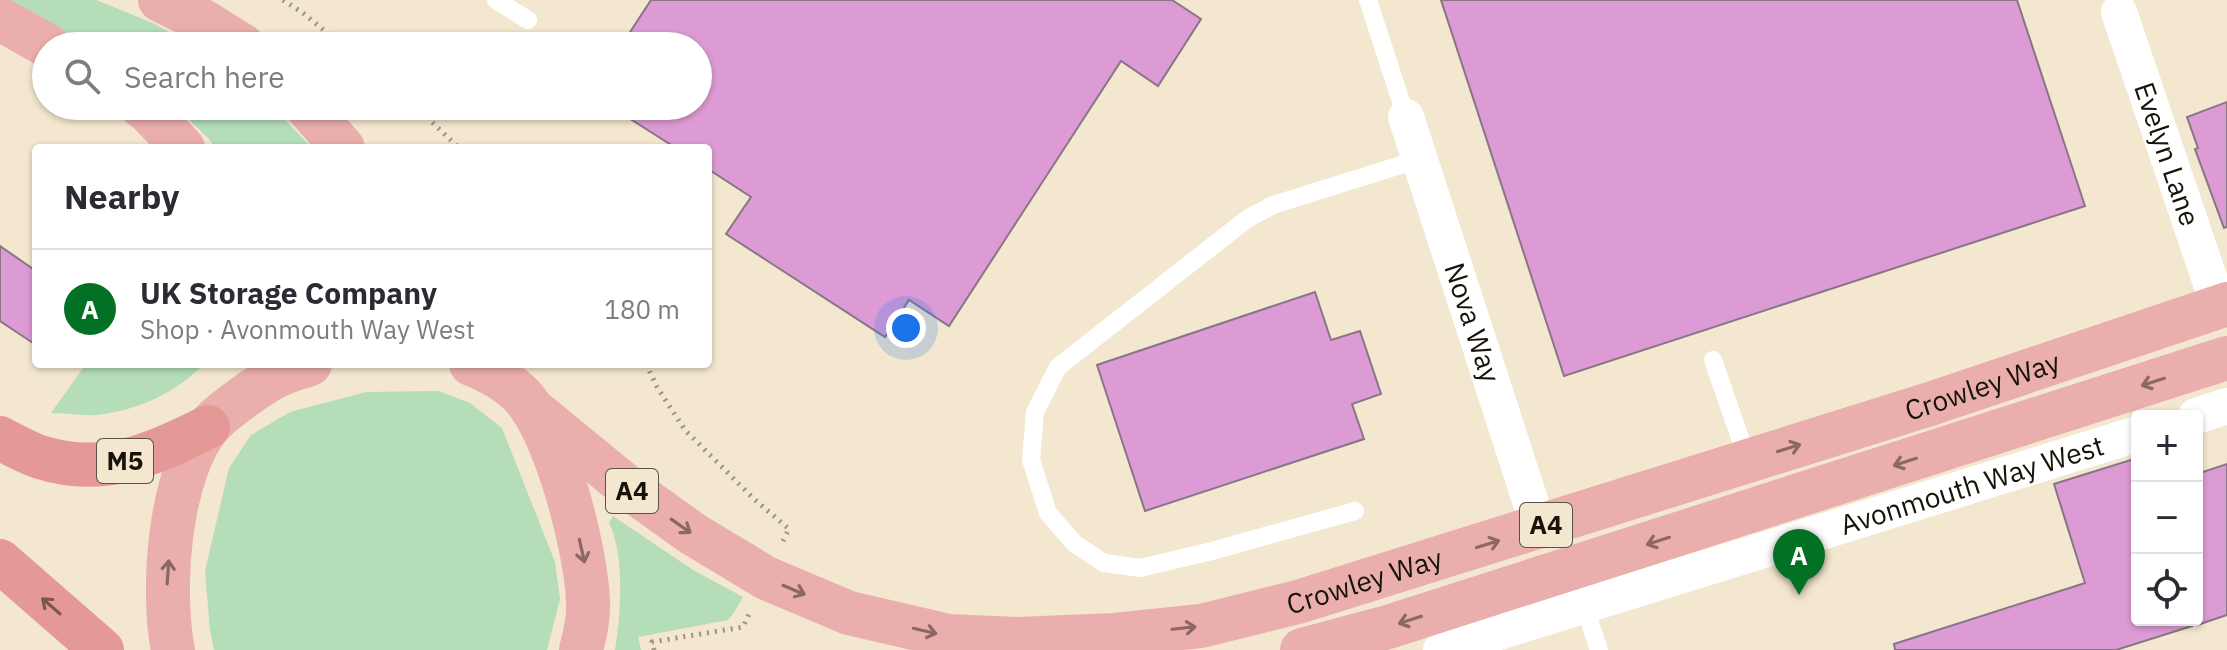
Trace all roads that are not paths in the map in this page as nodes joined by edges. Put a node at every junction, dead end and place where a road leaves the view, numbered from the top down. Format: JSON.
{"nodes":[{"id":1,"x":160,"y":0,"type":"edge"},
{"id":2,"x":496,"y":0,"type":"edge"},
{"id":3,"x":1368,"y":0,"type":"edge"},
{"id":4,"x":2121,"y":6,"type":"edge"},
{"id":5,"x":528,"y":20,"type":"dead end"},
{"id":6,"x":2,"y":21,"type":"edge"},
{"id":7,"x":221,"y":32,"type":"edge"},
{"id":8,"x":32,"y":37,"type":"edge"},
{"id":9,"x":1406,"y":117,"type":"joint"},
{"id":10,"x":157,"y":120,"type":"edge"},
{"id":11,"x":318,"y":120,"type":"edge"},
{"id":12,"x":179,"y":144,"type":"edge"},
{"id":13,"x":339,"y":144,"type":"edge"},
{"id":14,"x":1420,"y":159,"type":"junction"},
{"id":15,"x":2214,"y":251,"type":"edge"},
{"id":16,"x":2223,"y":306,"type":"edge"},
{"id":17,"x":2227,"y":358,"type":"edge"},
{"id":18,"x":1713,"y":360,"type":"dead end"},
{"id":19,"x":242,"y":368,"type":"edge"},
{"id":20,"x":299,"y":368,"type":"edge"},
{"id":21,"x":480,"y":368,"type":"edge"},
{"id":22,"x":518,"y":389,"type":"edge"},
{"id":23,"x":2227,"y":406,"type":"edge"},
{"id":24,"x":2203,"y":414,"type":"edge"},
{"id":25,"x":214,"y":421,"type":"junction"},
{"id":26,"x":2131,"y":436,"type":"edge"},
{"id":27,"x":0,"y":438,"type":"edge"},
{"id":28,"x":1748,"y":461,"type":"junction"},
{"id":29,"x":1355,"y":511,"type":"dead end"},
{"id":30,"x":1539,"y":528,"type":"junction"},
{"id":31,"x":0,"y":561,"type":"edge"},
{"id":32,"x":1584,"y":605,"type":"junction"},
{"id":33,"x":1518,"y":639,"type":"edge"},
{"id":34,"x":102,"y":650,"type":"edge"},
{"id":35,"x":173,"y":650,"type":"edge"},
{"id":36,"x":581,"y":650,"type":"edge"},
{"id":37,"x":1302,"y":650,"type":"edge"},
{"id":38,"x":1441,"y":650,"type":"edge"},
{"id":39,"x":1599,"y":650,"type":"edge"}],
"edges":[{"from":1,"to":7,"type":"highway"},
{"from":2,"to":5,"type":"lane"},
{"from":3,"to":9,"type":"lane"},
{"from":4,"to":15,"type":"street","name":"Evelyn Lane"},
{"from":6,"to":8,"type":"highway"},
{"from":9,"to":14,"type":"street","name":"Nova Way"},
{"from":10,"to":12,"type":"highway"},
{"from":11,"to":13,"type":"highway"},
{"from":14,"to":29,"type":"lane"},
{"from":14,"to":30,"type":"street","name":"Nova Way"},
{"from":15,"to":16,"type":"street","name":"Evelyn Lane"},
{"from":28,"to":16,"type":"highway","name":"Crowley Way","number":"A4","one_way":true},
{"from":17,"to":37,"type":"highway","name":"Crowley Way","number":"A4","one_way":true},
{"from":18,"to":28,"type":"lane"},
{"from":19,"to":25,"type":"highway"},
{"from":20,"to":25,"type":"highway"},
{"from":21,"to":22,"type":"highway","name":"Crowley Way"},
{"from":22,"to":30,"type":"highway","name":"Crowley Way","number":"A4","one_way":true},
{"from":22,"to":36,"type":"highway","one_way":true},
{"from":23,"to":24,"type":"street"},
{"from":25,"to":27,"type":"highway","number":"M5"},
{"from":35,"to":25,"type":"highway","one_way":true},
{"from":26,"to":32,"type":"street","name":"Avonmouth Way West"},
{"from":28,"to":30,"type":"highway","name":"Crowley Way","number":"A4"},
{"from":34,"to":31,"type":"highway","one_way":true},
{"from":32,"to":33,"type":"street","name":"Avonmouth Way West"},
{"from":32,"to":39,"type":"lane"},
{"from":33,"to":38,"type":"street","name":"Avonmouth Way West"}]}
